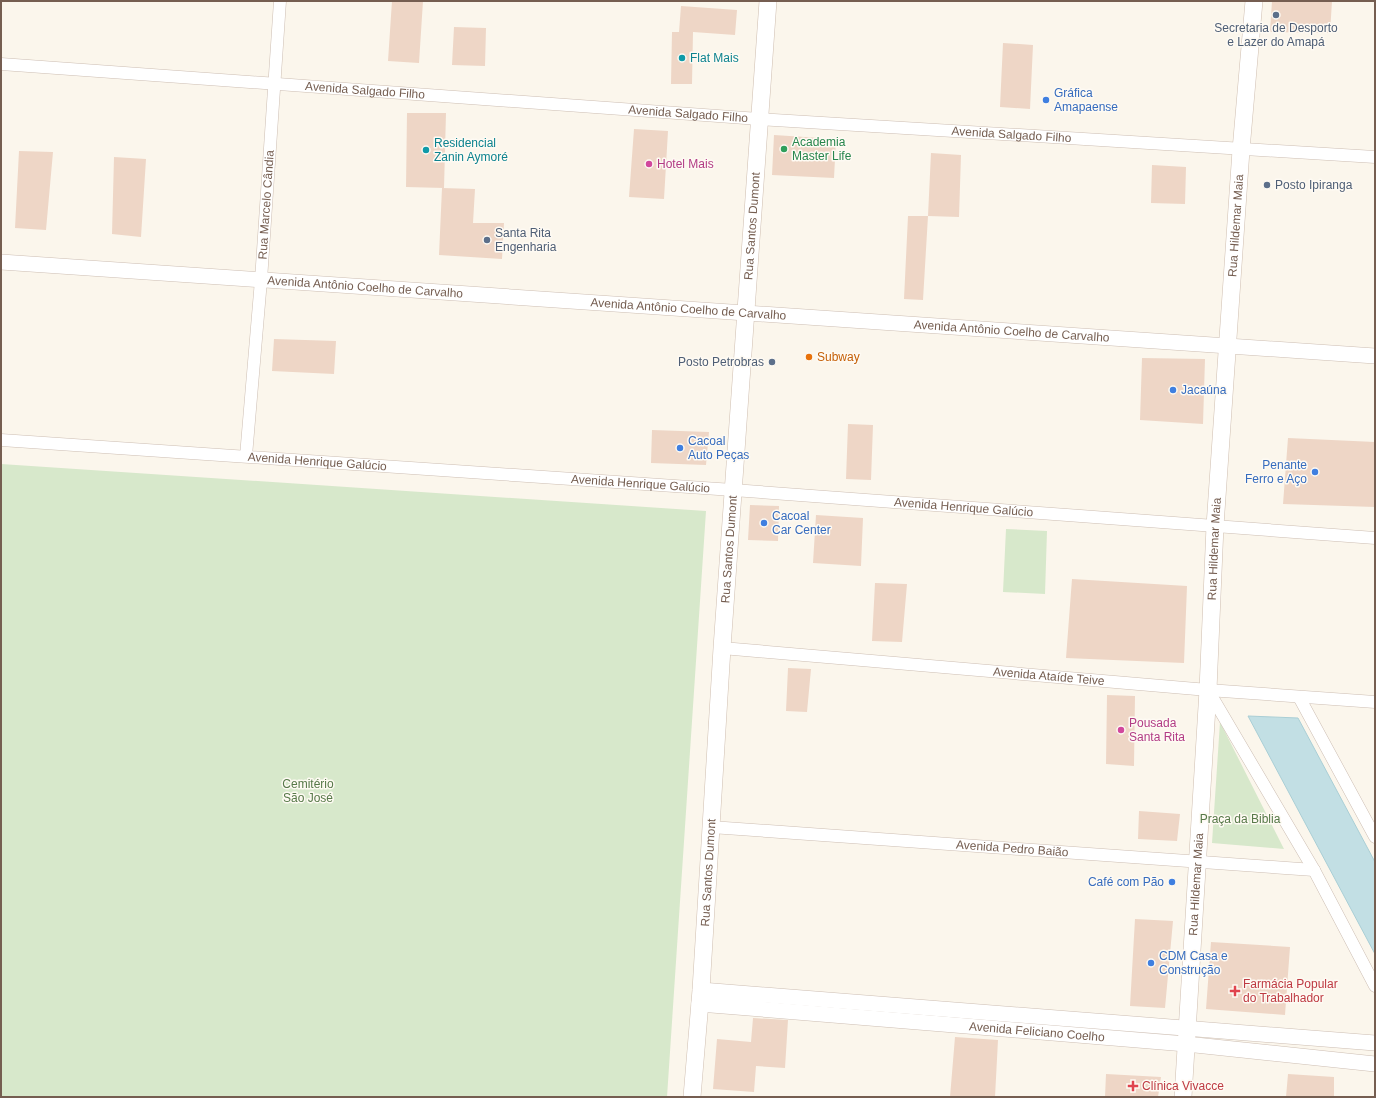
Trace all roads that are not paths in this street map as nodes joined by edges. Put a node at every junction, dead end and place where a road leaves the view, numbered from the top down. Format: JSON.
{"nodes":[{"id":1,"x":280,"y":1,"type":"edge"},
{"id":2,"x":768,"y":1,"type":"edge"},
{"id":3,"x":1254,"y":1,"type":"edge"},
{"id":4,"x":1,"y":64,"type":"edge"},
{"id":5,"x":274,"y":83,"type":"junction"},
{"id":6,"x":759,"y":119,"type":"junction"},
{"id":7,"x":1241,"y":150,"type":"junction"},
{"id":8,"x":1375,"y":157,"type":"edge"},
{"id":9,"x":1,"y":262,"type":"edge"},
{"id":10,"x":261,"y":280,"type":"junction"},
{"id":11,"x":746,"y":313,"type":"junction"},
{"id":12,"x":1228,"y":346,"type":"junction"},
{"id":13,"x":1375,"y":356,"type":"edge"},
{"id":14,"x":1,"y":440,"type":"edge"},
{"id":15,"x":246,"y":456,"type":"junction"},
{"id":16,"x":733,"y":490,"type":"junction"},
{"id":17,"x":1215,"y":526,"type":"junction"},
{"id":18,"x":1375,"y":538,"type":"edge"},
{"id":19,"x":722,"y":648,"type":"junction"},
{"id":20,"x":1208,"y":690,"type":"junction"},
{"id":21,"x":1299,"y":697,"type":"junction"},
{"id":22,"x":1375,"y":702,"type":"edge"},
{"id":23,"x":711,"y":827,"type":"junction"},
{"id":24,"x":1375,"y":836,"type":"edge"},
{"id":25,"x":1198,"y":862,"type":"junction"},
{"id":26,"x":1314,"y":870,"type":"junction"},
{"id":27,"x":1375,"y":986,"type":"edge"},
{"id":28,"x":700,"y":997,"type":"junction"},
{"id":29,"x":1186,"y":1036,"type":"junction"},
{"id":30,"x":1375,"y":1043,"type":"edge"},
{"id":31,"x":1375,"y":1064,"type":"edge"},
{"id":32,"x":692,"y":1097,"type":"edge"},
{"id":33,"x":1183,"y":1097,"type":"edge"}],
"edges":[{"from":1,"to":5,"type":"street","name":"Rua Marcelo Cândia"},
{"from":2,"to":6,"type":"main road","name":"Rua Santos Dumont"},
{"from":3,"to":7,"type":"main road","name":"Rua Hildemar Maia"},
{"from":4,"to":5,"type":"street","name":"Avenida Salgado Filho"},
{"from":5,"to":6,"type":"street","name":"Avenida Salgado Filho"},
{"from":5,"to":10,"type":"street","name":"Rua Marcelo Cândia"},
{"from":6,"to":7,"type":"street","name":"Avenida Salgado Filho"},
{"from":6,"to":11,"type":"main road","name":"Rua Santos Dumont"},
{"from":7,"to":8,"type":"street","name":"Avenida Salgado Filho"},
{"from":7,"to":12,"type":"main road","name":"Rua Hildemar Maia"},
{"from":9,"to":10,"type":"street","name":"Avenida Antônio Coelho de Carvalho"},
{"from":10,"to":11,"type":"street","name":"Avenida Antônio Coelho de Carvalho"},
{"from":10,"to":15,"type":"street","name":"Rua Marcelo Cândia"},
{"from":11,"to":12,"type":"street","name":"Avenida Antônio Coelho de Carvalho"},
{"from":11,"to":16,"type":"main road","name":"Rua Santos Dumont"},
{"from":12,"to":13,"type":"street","name":"Avenida Antônio Coelho de Carvalho"},
{"from":12,"to":17,"type":"main road","name":"Rua Hildemar Maia"},
{"from":14,"to":15,"type":"street","name":"Avenida Henrique Galúcio"},
{"from":15,"to":16,"type":"street","name":"Avenida Henrique Galúcio"},
{"from":16,"to":17,"type":"street","name":"Avenida Henrique Galúcio"},
{"from":16,"to":19,"type":"main road","name":"Rua Santos Dumont"},
{"from":17,"to":18,"type":"street","name":"Avenida Henrique Galúcio"},
{"from":17,"to":20,"type":"main road","name":"Rua Hildemar Maia"},
{"from":19,"to":20,"type":"street","name":"Avenida Ataíde Teive"},
{"from":19,"to":23,"type":"main road","name":"Rua Santos Dumont"},
{"from":20,"to":21,"type":"street","name":"Avenida Ataíde Teive"},
{"from":20,"to":25,"type":"main road","name":"Rua Hildemar Maia"},
{"from":20,"to":26,"type":"street"},
{"from":21,"to":22,"type":"street","name":"Avenida Ataíde Teive"},
{"from":21,"to":24,"type":"street"},
{"from":23,"to":25,"type":"street","name":"Avenida Pedro Baião"},
{"from":23,"to":28,"type":"main road","name":"Rua Santos Dumont"},
{"from":25,"to":26,"type":"street","name":"Avenida Pedro Baião"},
{"from":25,"to":29,"type":"main road","name":"Rua Hildemar Maia"},
{"from":26,"to":27,"type":"street"},
{"from":28,"to":29,"type":"street","name":"Avenida Feliciano Coelho"},
{"from":28,"to":32,"type":"main road","name":"Rua Santos Dumont"},
{"from":29,"to":30,"type":"street","name":"Avenida Feliciano Coelho"},
{"from":29,"to":31,"type":"street","name":"Avenida Feliciano Coelho"},
{"from":29,"to":33,"type":"main road","name":"Rua Hildemar Maia"}]}
